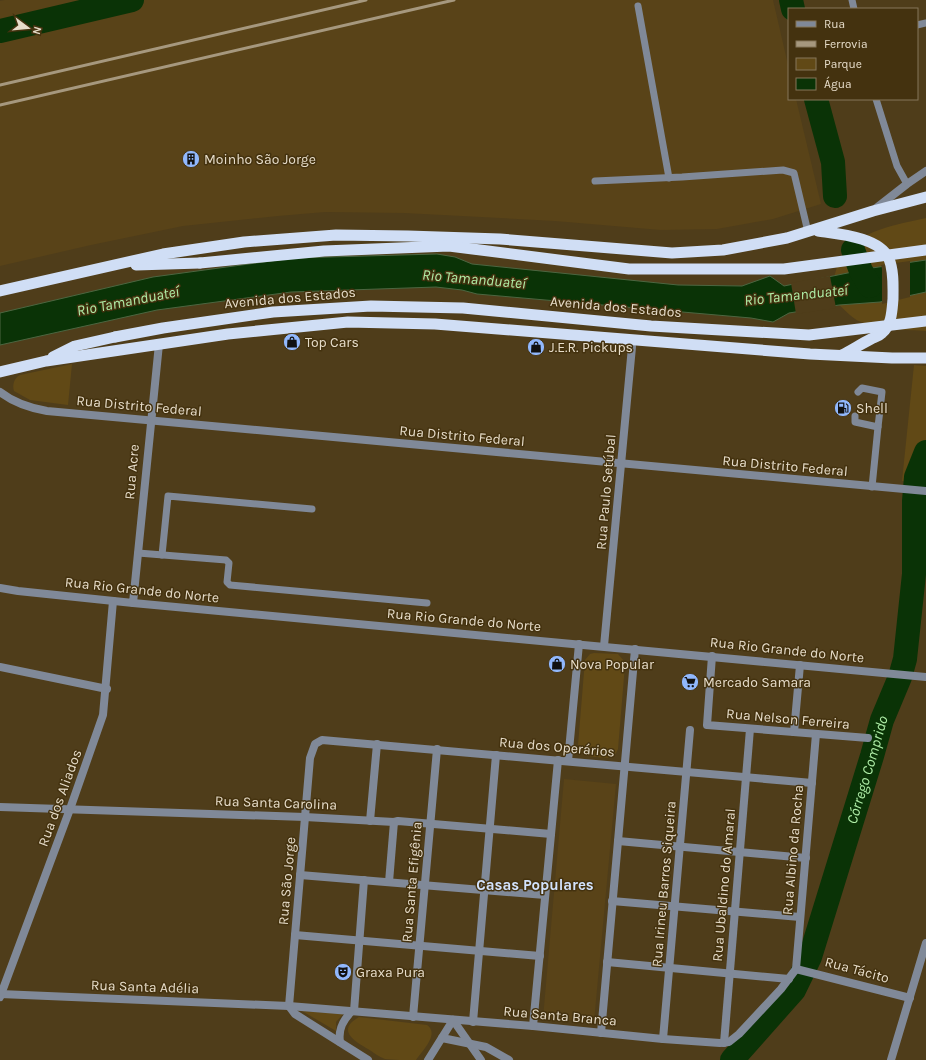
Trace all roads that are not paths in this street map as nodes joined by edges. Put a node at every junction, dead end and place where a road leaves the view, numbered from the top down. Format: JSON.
{"nodes":[{"id":1,"x":638,"y":6,"type":"dead end"},
{"id":2,"x":876,"y":100,"type":"edge"},
{"id":3,"x":926,"y":171,"type":"edge"},
{"id":4,"x":669,"y":178,"type":"junction"},
{"id":5,"x":595,"y":181,"type":"dead end"},
{"id":6,"x":907,"y":184,"type":"junction"},
{"id":7,"x":926,"y":197,"type":"edge"},
{"id":8,"x":872,"y":211,"type":"junction"},
{"id":9,"x":811,"y":231,"type":"junction"},
{"id":10,"x":926,"y":250,"type":"edge"},
{"id":11,"x":121,"y":265,"type":"junction"},
{"id":12,"x":0,"y":291,"type":"edge"},
{"id":13,"x":926,"y":321,"type":"edge"},
{"id":14,"x":631,"y":340,"type":"junction"},
{"id":15,"x":158,"y":344,"type":"junction"},
{"id":16,"x":841,"y":355,"type":"junction"},
{"id":17,"x":926,"y":358,"type":"edge"},
{"id":18,"x":46,"y":361,"type":"junction"},
{"id":19,"x":0,"y":372,"type":"edge"},
{"id":20,"x":0,"y":392,"type":"edge"},
{"id":21,"x":858,"y":392,"type":"dead end"},
{"id":22,"x":855,"y":416,"type":"dead end"},
{"id":23,"x":150,"y":420,"type":"junction"},
{"id":24,"x":878,"y":427,"type":"junction"},
{"id":25,"x":622,"y":464,"type":"junction"},
{"id":26,"x":872,"y":487,"type":"junction"},
{"id":27,"x":924,"y":491,"type":"edge"},
{"id":28,"x":312,"y":509,"type":"dead end"},
{"id":29,"x":138,"y":553,"type":"junction"},
{"id":30,"x":162,"y":555,"type":"junction"},
{"id":31,"x":0,"y":588,"type":"edge"},
{"id":32,"x":113,"y":601,"type":"junction"},
{"id":33,"x":133,"y":603,"type":"junction"},
{"id":34,"x":427,"y":603,"type":"dead end"},
{"id":35,"x":579,"y":644,"type":"junction"},
{"id":36,"x":604,"y":646,"type":"junction"},
{"id":37,"x":635,"y":649,"type":"junction"},
{"id":38,"x":712,"y":656,"type":"junction"},
{"id":39,"x":800,"y":665,"type":"junction"},
{"id":40,"x":0,"y":667,"type":"edge"},
{"id":41,"x":926,"y":677,"type":"edge"},
{"id":42,"x":106,"y":689,"type":"junction"},
{"id":43,"x":750,"y":729,"type":"junction"},
{"id":44,"x":690,"y":730,"type":"dead end"},
{"id":45,"x":794,"y":732,"type":"junction"},
{"id":46,"x":816,"y":734,"type":"junction"},
{"id":47,"x":868,"y":738,"type":"dead end"},
{"id":48,"x":377,"y":744,"type":"junction"},
{"id":49,"x":436,"y":749,"type":"junction"},
{"id":50,"x":496,"y":755,"type":"junction"},
{"id":51,"x":310,"y":758,"type":"joint"},
{"id":52,"x":558,"y":760,"type":"junction"},
{"id":53,"x":568,"y":761,"type":"junction"},
{"id":54,"x":624,"y":766,"type":"junction"},
{"id":55,"x":687,"y":771,"type":"junction"},
{"id":56,"x":746,"y":777,"type":"junction"},
{"id":57,"x":812,"y":783,"type":"junction"},
{"id":58,"x":0,"y":807,"type":"edge"},
{"id":59,"x":70,"y":809,"type":"junction"},
{"id":60,"x":305,"y":817,"type":"junction"},
{"id":61,"x":370,"y":821,"type":"junction"},
{"id":62,"x":394,"y":822,"type":"junction"},
{"id":63,"x":430,"y":824,"type":"junction"},
{"id":64,"x":490,"y":829,"type":"junction"},
{"id":65,"x":551,"y":834,"type":"junction"},
{"id":66,"x":618,"y":841,"type":"junction"},
{"id":67,"x":680,"y":847,"type":"junction"},
{"id":68,"x":740,"y":852,"type":"junction"},
{"id":69,"x":806,"y":858,"type":"junction"},
{"id":70,"x":300,"y":875,"type":"junction"},
{"id":71,"x":364,"y":880,"type":"junction"},
{"id":72,"x":389,"y":882,"type":"junction"},
{"id":73,"x":425,"y":885,"type":"junction"},
{"id":74,"x":484,"y":890,"type":"junction"},
{"id":75,"x":545,"y":895,"type":"junction"},
{"id":76,"x":612,"y":901,"type":"junction"},
{"id":77,"x":675,"y":906,"type":"junction"},
{"id":78,"x":735,"y":911,"type":"junction"},
{"id":79,"x":800,"y":917,"type":"junction"},
{"id":80,"x":295,"y":935,"type":"junction"},
{"id":81,"x":360,"y":940,"type":"junction"},
{"id":82,"x":926,"y":943,"type":"edge"},
{"id":83,"x":420,"y":945,"type":"junction"},
{"id":84,"x":479,"y":951,"type":"junction"},
{"id":85,"x":540,"y":956,"type":"junction"},
{"id":86,"x":607,"y":962,"type":"junction"},
{"id":87,"x":669,"y":968,"type":"junction"},
{"id":88,"x":801,"y":970,"type":"junction"},
{"id":89,"x":730,"y":974,"type":"junction"},
{"id":90,"x":789,"y":979,"type":"junction"},
{"id":91,"x":0,"y":995,"type":"edge"},
{"id":92,"x":910,"y":998,"type":"junction"},
{"id":93,"x":289,"y":1006,"type":"junction"},
{"id":94,"x":353,"y":1011,"type":"junction"},
{"id":95,"x":413,"y":1017,"type":"junction"},
{"id":96,"x":453,"y":1020,"type":"junction"},
{"id":97,"x":473,"y":1022,"type":"junction"},
{"id":98,"x":533,"y":1026,"type":"junction"},
{"id":99,"x":601,"y":1033,"type":"junction"},
{"id":100,"x":442,"y":1038,"type":"junction"},
{"id":101,"x":663,"y":1039,"type":"junction"},
{"id":102,"x":340,"y":1042,"type":"junction"},
{"id":103,"x":724,"y":1043,"type":"junction"},
{"id":104,"x":470,"y":1044,"type":"junction"},
{"id":105,"x":368,"y":1060,"type":"edge"},
{"id":106,"x":428,"y":1060,"type":"edge"},
{"id":107,"x":481,"y":1060,"type":"edge"},
{"id":108,"x":509,"y":1060,"type":"edge"},
{"id":109,"x":891,"y":1060,"type":"edge"}],
"edges":[{"from":1,"to":4,"type":"lane"},
{"from":2,"to":6,"type":"lane"},
{"from":3,"to":6,"type":"street"},
{"from":4,"to":5,"type":"lane"},
{"from":4,"to":9,"type":"lane"},
{"from":6,"to":8,"type":"street"},
{"from":7,"to":8,"type":"highway"},
{"from":8,"to":9,"type":"highway"},
{"from":9,"to":11,"type":"highway"},
{"from":9,"to":16,"type":"highway"},
{"from":10,"to":11,"type":"highway","bridge":true},
{"from":11,"to":12,"type":"highway"},
{"from":13,"to":18,"type":"highway","name":"Avenida dos Estados","bridge":true},
{"from":14,"to":15,"type":"highway","name":"Avenida dos Estados"},
{"from":14,"to":16,"type":"highway","name":"Avenida dos Estados"},
{"from":14,"to":25,"type":"street","name":"Rua Paulo Setúbal"},
{"from":15,"to":18,"type":"highway","name":"Avenida dos Estados"},
{"from":15,"to":23,"type":"street","name":"Rua Acre"},
{"from":16,"to":17,"type":"highway","name":"Avenida dos Estados"},
{"from":18,"to":19,"type":"highway","name":"Avenida dos Estados"},
{"from":20,"to":23,"type":"street","name":"Rua Distrito Federal"},
{"from":21,"to":24,"type":"lane"},
{"from":22,"to":24,"type":"lane"},
{"from":23,"to":25,"type":"street","name":"Rua Distrito Federal"},
{"from":23,"to":29,"type":"street","name":"Rua Acre"},
{"from":24,"to":26,"type":"lane"},
{"from":25,"to":26,"type":"street","name":"Rua Distrito Federal"},
{"from":25,"to":36,"type":"street","name":"Rua Paulo Setúbal"},
{"from":26,"to":27,"type":"street","name":"Rua Distrito Federal"},
{"from":28,"to":30,"type":"lane"},
{"from":29,"to":30,"type":"lane"},
{"from":29,"to":33,"type":"street","name":"Rua Acre"},
{"from":30,"to":34,"type":"lane"},
{"from":31,"to":32,"type":"street","name":"Rua Rio Grande do Norte"},
{"from":32,"to":33,"type":"street","name":"Rua Rio Grande do Norte"},
{"from":32,"to":42,"type":"street","name":"Rua dos Aliados"},
{"from":33,"to":35,"type":"street","name":"Rua Rio Grande do Norte"},
{"from":35,"to":36,"type":"street","name":"Rua Rio Grande do Norte"},
{"from":35,"to":53,"type":"street"},
{"from":36,"to":37,"type":"street","name":"Rua Rio Grande do Norte"},
{"from":37,"to":38,"type":"street","name":"Rua Rio Grande do Norte"},
{"from":37,"to":54,"type":"street"},
{"from":38,"to":39,"type":"street","name":"Rua Rio Grande do Norte"},
{"from":38,"to":43,"type":"street","name":"Rua Nelson Ferreira"},
{"from":39,"to":41,"type":"street","name":"Rua Rio Grande do Norte"},
{"from":39,"to":45,"type":"street"},
{"from":40,"to":42,"type":"street"},
{"from":42,"to":59,"type":"street","name":"Rua dos Aliados"},
{"from":43,"to":45,"type":"street","name":"Rua Nelson Ferreira"},
{"from":43,"to":56,"type":"street","name":"Rua Ubaldino do Amaral"},
{"from":44,"to":55,"type":"street","name":"Rua Irineu Barros Siqueira"},
{"from":45,"to":46,"type":"street","name":"Rua Nelson Ferreira"},
{"from":46,"to":47,"type":"street","name":"Rua Nelson Ferreira"},
{"from":46,"to":57,"type":"street","name":"Rua Albino da Rocha"},
{"from":48,"to":49,"type":"street","name":"Rua dos Operários"},
{"from":48,"to":51,"type":"street","name":"Rua dos Operários"},
{"from":48,"to":61,"type":"street"},
{"from":49,"to":50,"type":"street","name":"Rua dos Operários"},
{"from":49,"to":63,"type":"street","name":"Rua Santa Efigênia"},
{"from":50,"to":52,"type":"street","name":"Rua dos Operários"},
{"from":50,"to":64,"type":"street"},
{"from":51,"to":60,"type":"street","name":"Rua São Jorge"},
{"from":52,"to":53,"type":"street","name":"Rua dos Operários"},
{"from":52,"to":65,"type":"street"},
{"from":53,"to":54,"type":"street","name":"Rua dos Operários"},
{"from":54,"to":55,"type":"street","name":"Rua dos Operários"},
{"from":54,"to":66,"type":"street"},
{"from":55,"to":56,"type":"street","name":"Rua dos Operários"},
{"from":55,"to":67,"type":"street","name":"Rua Irineu Barros Siqueira"},
{"from":56,"to":57,"type":"street","name":"Rua dos Operários"},
{"from":56,"to":68,"type":"street","name":"Rua Ubaldino do Amaral"},
{"from":57,"to":69,"type":"street","name":"Rua Albino da Rocha"},
{"from":58,"to":59,"type":"street","name":"Rua Santa Carolina"},
{"from":59,"to":60,"type":"street","name":"Rua Santa Carolina"},
{"from":59,"to":91,"type":"street","name":"Rua dos Aliados"},
{"from":60,"to":61,"type":"street","name":"Rua Santa Carolina"},
{"from":60,"to":70,"type":"street","name":"Rua São Jorge"},
{"from":61,"to":62,"type":"street","name":"Rua Santa Carolina"},
{"from":62,"to":63,"type":"street","name":"Rua Santa Carolina"},
{"from":62,"to":72,"type":"street"},
{"from":63,"to":64,"type":"street","name":"Rua Santa Carolina"},
{"from":63,"to":73,"type":"street","name":"Rua Santa Efigênia"},
{"from":64,"to":65,"type":"street","name":"Rua Santa Carolina"},
{"from":64,"to":74,"type":"street"},
{"from":65,"to":75,"type":"street"},
{"from":66,"to":67,"type":"street"},
{"from":66,"to":76,"type":"street"},
{"from":67,"to":68,"type":"street"},
{"from":67,"to":77,"type":"street","name":"Rua Irineu Barros Siqueira"},
{"from":68,"to":69,"type":"street"},
{"from":68,"to":78,"type":"street","name":"Rua Ubaldino do Amaral"},
{"from":69,"to":79,"type":"street","name":"Rua Albino da Rocha"},
{"from":70,"to":71,"type":"street"},
{"from":70,"to":80,"type":"street","name":"Rua São Jorge"},
{"from":71,"to":72,"type":"street"},
{"from":71,"to":81,"type":"street"},
{"from":72,"to":73,"type":"street"},
{"from":73,"to":74,"type":"street"},
{"from":73,"to":83,"type":"street","name":"Rua Santa Efigênia"},
{"from":74,"to":75,"type":"street"},
{"from":74,"to":84,"type":"street"},
{"from":75,"to":85,"type":"street"},
{"from":76,"to":77,"type":"street"},
{"from":76,"to":86,"type":"street"},
{"from":77,"to":78,"type":"street"},
{"from":77,"to":87,"type":"street","name":"Rua Irineu Barros Siqueira"},
{"from":78,"to":79,"type":"street"},
{"from":78,"to":89,"type":"street","name":"Rua Ubaldino do Amaral"},
{"from":79,"to":88,"type":"street","name":"Rua Albino da Rocha"},
{"from":80,"to":81,"type":"street"},
{"from":80,"to":93,"type":"street","name":"Rua São Jorge"},
{"from":81,"to":83,"type":"street"},
{"from":81,"to":94,"type":"street"},
{"from":82,"to":92,"type":"street"},
{"from":83,"to":84,"type":"street"},
{"from":83,"to":95,"type":"street","name":"Rua Santa Efigênia"},
{"from":84,"to":85,"type":"street"},
{"from":84,"to":97,"type":"street"},
{"from":85,"to":98,"type":"street"},
{"from":86,"to":87,"type":"street"},
{"from":86,"to":99,"type":"street"},
{"from":87,"to":89,"type":"street"},
{"from":87,"to":101,"type":"street","name":"Rua Irineu Barros Siqueira"},
{"from":88,"to":90,"type":"street"},
{"from":88,"to":92,"type":"street","name":"Rua Tácito"},
{"from":89,"to":90,"type":"street"},
{"from":89,"to":103,"type":"street","name":"Rua Ubaldino do Amaral"},
{"from":90,"to":103,"type":"street"},
{"from":91,"to":93,"type":"street","name":"Rua Santa Adélia"},
{"from":92,"to":109,"type":"street"},
{"from":93,"to":94,"type":"street","name":"Rua Santa Branca"},
{"from":93,"to":102,"type":"street"},
{"from":94,"to":95,"type":"street","name":"Rua Santa Branca"},
{"from":94,"to":102,"type":"street"},
{"from":95,"to":96,"type":"street","name":"Rua Santa Branca"},
{"from":96,"to":97,"type":"street","name":"Rua Santa Branca"},
{"from":96,"to":100,"type":"street"},
{"from":96,"to":104,"type":"street"},
{"from":97,"to":98,"type":"street","name":"Rua Santa Branca"},
{"from":98,"to":99,"type":"street","name":"Rua Santa Branca"},
{"from":99,"to":101,"type":"street","name":"Rua Santa Branca"},
{"from":100,"to":104,"type":"street"},
{"from":100,"to":106,"type":"street"},
{"from":101,"to":103,"type":"street","name":"Rua Santa Branca"},
{"from":102,"to":105,"type":"street"},
{"from":104,"to":107,"type":"street"},
{"from":104,"to":108,"type":"street"}]}
